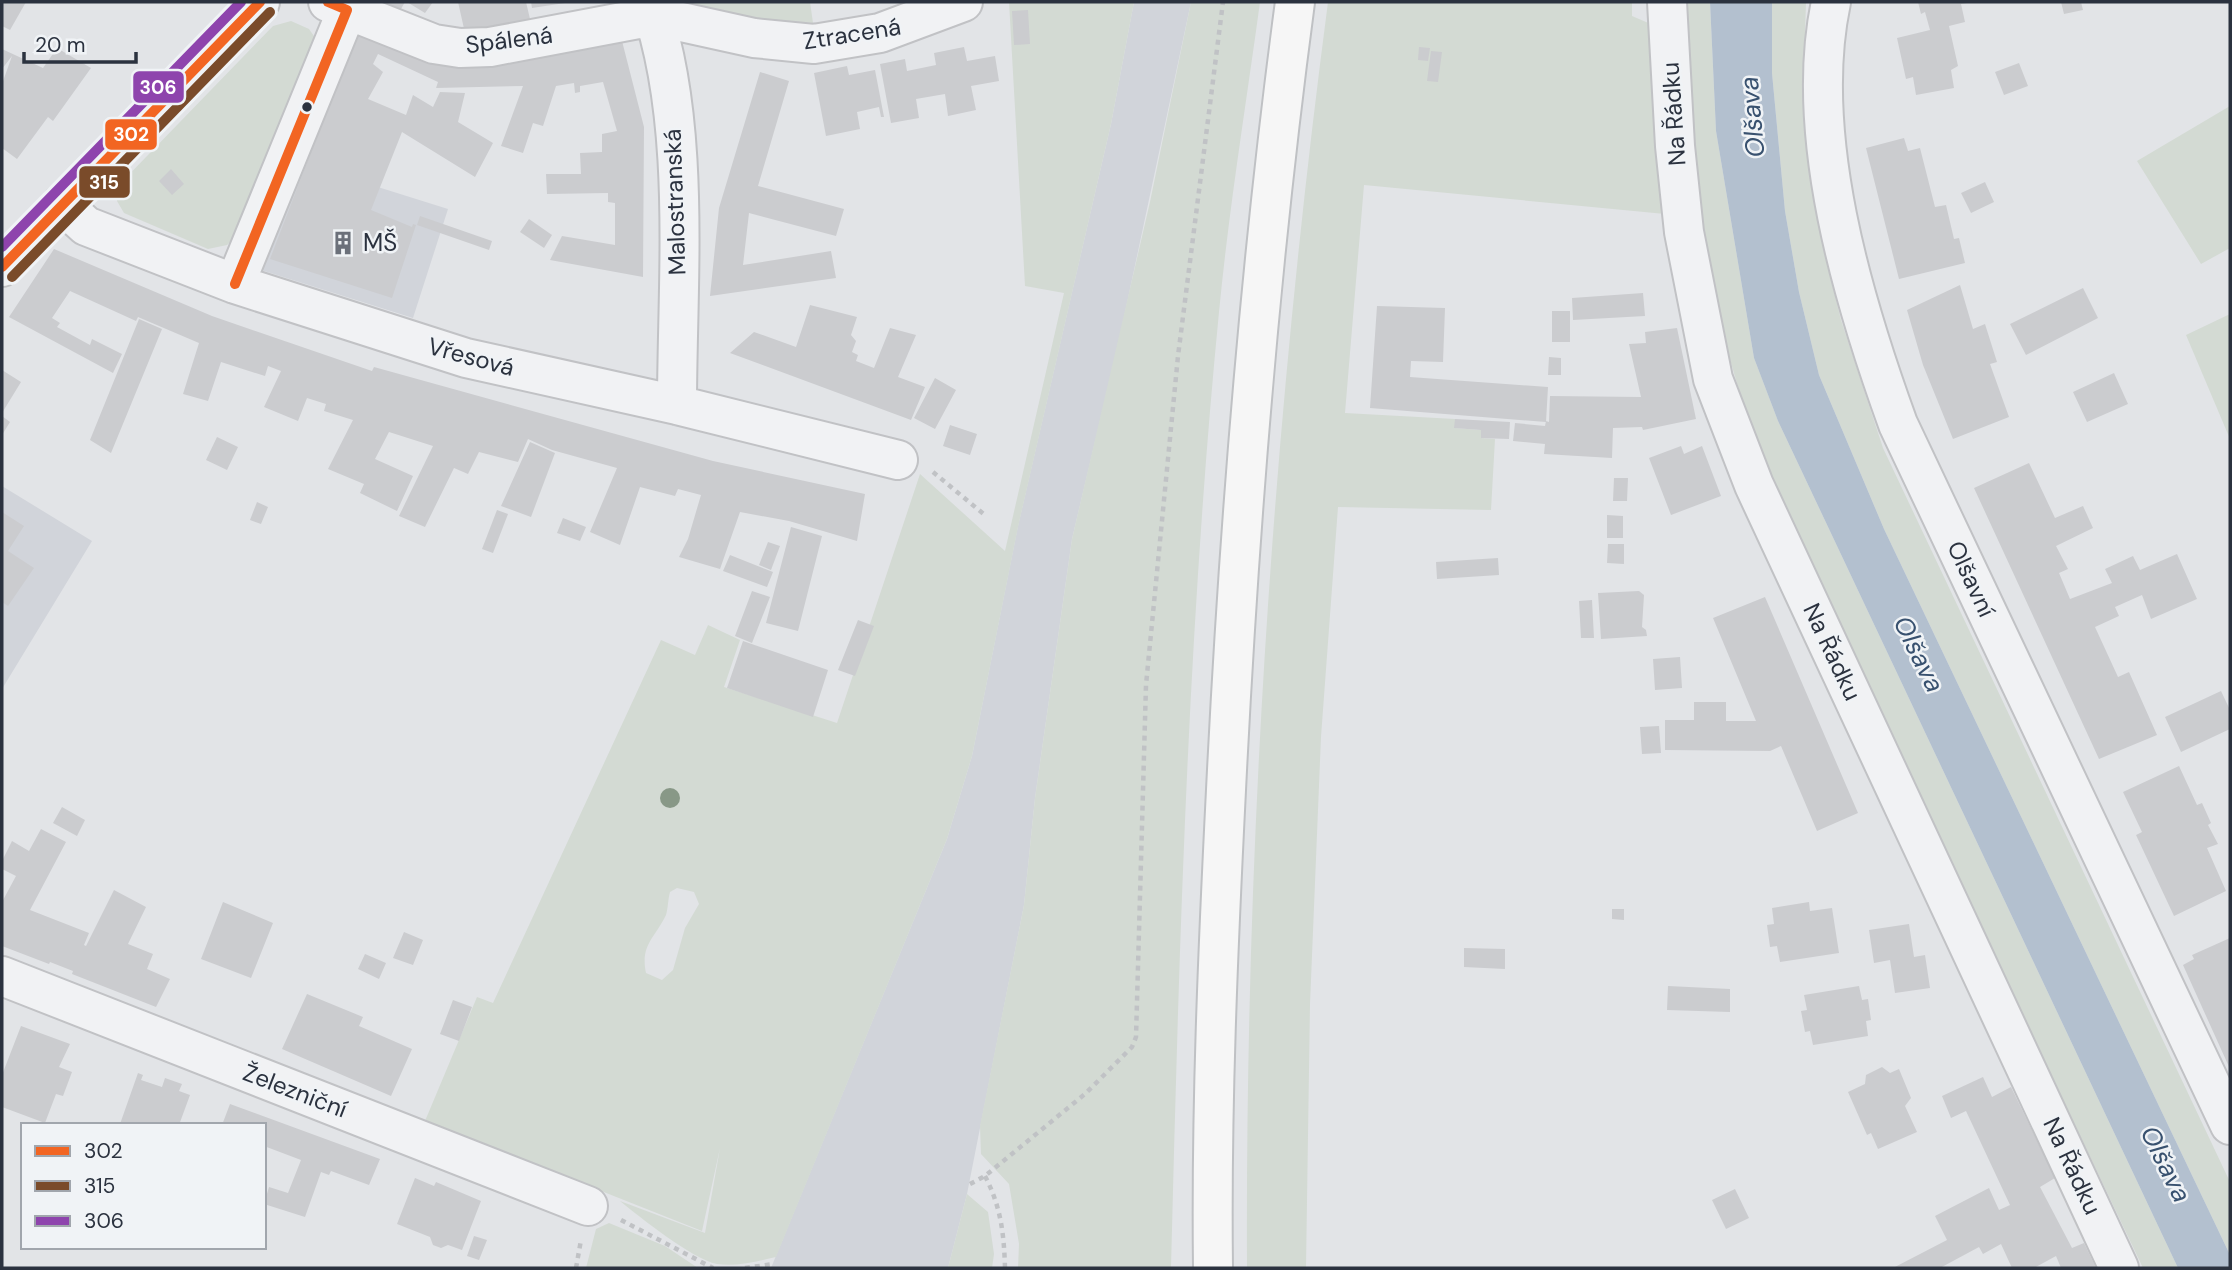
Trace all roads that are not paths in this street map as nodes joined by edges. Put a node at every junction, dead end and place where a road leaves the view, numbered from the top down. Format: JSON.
{"nodes":[{"id":1,"x":260,"y":2,"type":"edge"},
{"id":2,"x":964,"y":2,"type":"edge"},
{"id":3,"x":1295,"y":2,"type":"edge"},
{"id":4,"x":1667,"y":2,"type":"edge"},
{"id":5,"x":1831,"y":2,"type":"edge"},
{"id":6,"x":338,"y":6,"type":"edge"},
{"id":7,"x":651,"y":9,"type":"edge"},
{"id":8,"x":62,"y":204,"type":"junction"},
{"id":9,"x":2,"y":267,"type":"edge"},
{"id":10,"x":235,"y":284,"type":"junction"},
{"id":11,"x":677,"y":405,"type":"junction"},
{"id":12,"x":898,"y":460,"type":"road end"},
{"id":13,"x":2,"y":976,"type":"edge"},
{"id":14,"x":2230,"y":1125,"type":"edge"},
{"id":15,"x":588,"y":1206,"type":"road end"},
{"id":16,"x":1213,"y":1268,"type":"edge"},
{"id":17,"x":2119,"y":1268,"type":"edge"}],
"edges":[{"from":1,"to":8,"type":"street"},
{"from":2,"to":7,"type":"street","name":"Ztracená"},
{"from":3,"to":16,"type":"main road"},
{"from":4,"to":17,"type":"street","name":"Na Řádku"},
{"from":5,"to":14,"type":"street","name":"Olšavní"},
{"from":6,"to":7,"type":"street","name":"Spálená"},
{"from":6,"to":10,"type":"street"},
{"from":7,"to":11,"type":"street","name":"Malostranská"},
{"from":8,"to":9,"type":"street"},
{"from":8,"to":10,"type":"street","name":"Vřesová"},
{"from":10,"to":11,"type":"street","name":"Vřesová"},
{"from":11,"to":12,"type":"street","name":"Vřesová"},
{"from":13,"to":15,"type":"street","name":"Železniční"}]}
